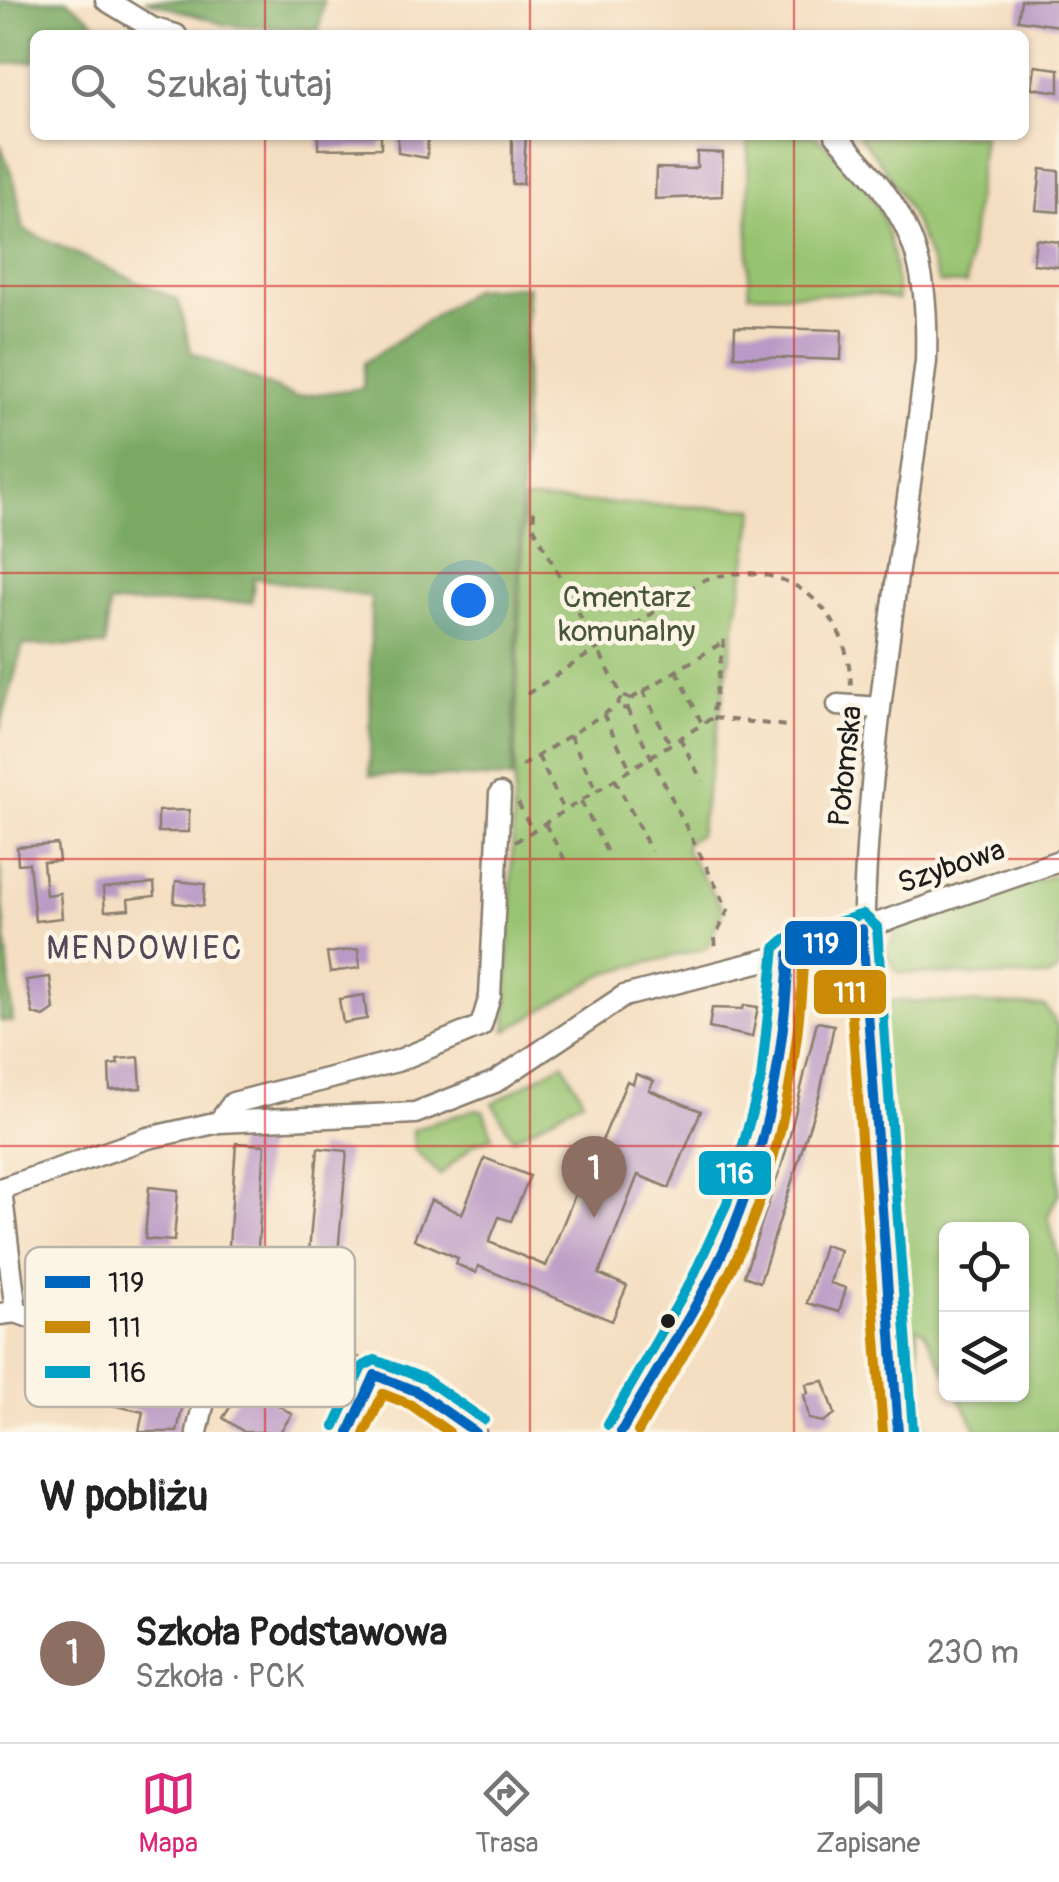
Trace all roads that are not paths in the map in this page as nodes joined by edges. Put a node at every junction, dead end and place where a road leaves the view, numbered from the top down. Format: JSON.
{"nodes":[{"id":1,"x":106,"y":0,"type":"edge"},
{"id":2,"x":159,"y":30,"type":"edge"},
{"id":3,"x":841,"y":140,"type":"edge"},
{"id":4,"x":845,"y":706,"type":"road end"},
{"id":5,"x":880,"y":708,"type":"junction"},
{"id":6,"x":508,"y":796,"type":"road end"},
{"id":7,"x":1059,"y":861,"type":"edge"},
{"id":8,"x":862,"y":929,"type":"junction"},
{"id":9,"x":788,"y":954,"type":"junction"},
{"id":10,"x":219,"y":1122,"type":"junction"},
{"id":11,"x":0,"y":1190,"type":"edge"},
{"id":12,"x":8,"y":1313,"type":"edge"},
{"id":13,"x":355,"y":1370,"type":"edge"},
{"id":14,"x":375,"y":1375,"type":"junction"},
{"id":15,"x":203,"y":1407,"type":"edge"},
{"id":16,"x":197,"y":1432,"type":"edge"},
{"id":17,"x":349,"y":1432,"type":"edge"},
{"id":18,"x":474,"y":1432,"type":"edge"},
{"id":19,"x":621,"y":1432,"type":"edge"},
{"id":20,"x":898,"y":1432,"type":"edge"}],
"edges":[{"from":1,"to":2,"type":"street"},
{"from":3,"to":5,"type":"street","name":"Połomska"},
{"from":4,"to":5,"type":"street"},
{"from":5,"to":8,"type":"street","name":"Połomska"},
{"from":6,"to":10,"type":"street"},
{"from":7,"to":8,"type":"street","name":"Szybowa"},
{"from":8,"to":9,"type":"street","name":"Szybowa"},
{"from":8,"to":20,"type":"street","name":"Połomska"},
{"from":9,"to":10,"type":"street","name":"Szybowa"},
{"from":9,"to":19,"type":"street"},
{"from":10,"to":11,"type":"street"},
{"from":11,"to":12,"type":"street"},
{"from":13,"to":14,"type":"street"},
{"from":14,"to":17,"type":"street"},
{"from":14,"to":18,"type":"street"},
{"from":15,"to":16,"type":"street"}]}
